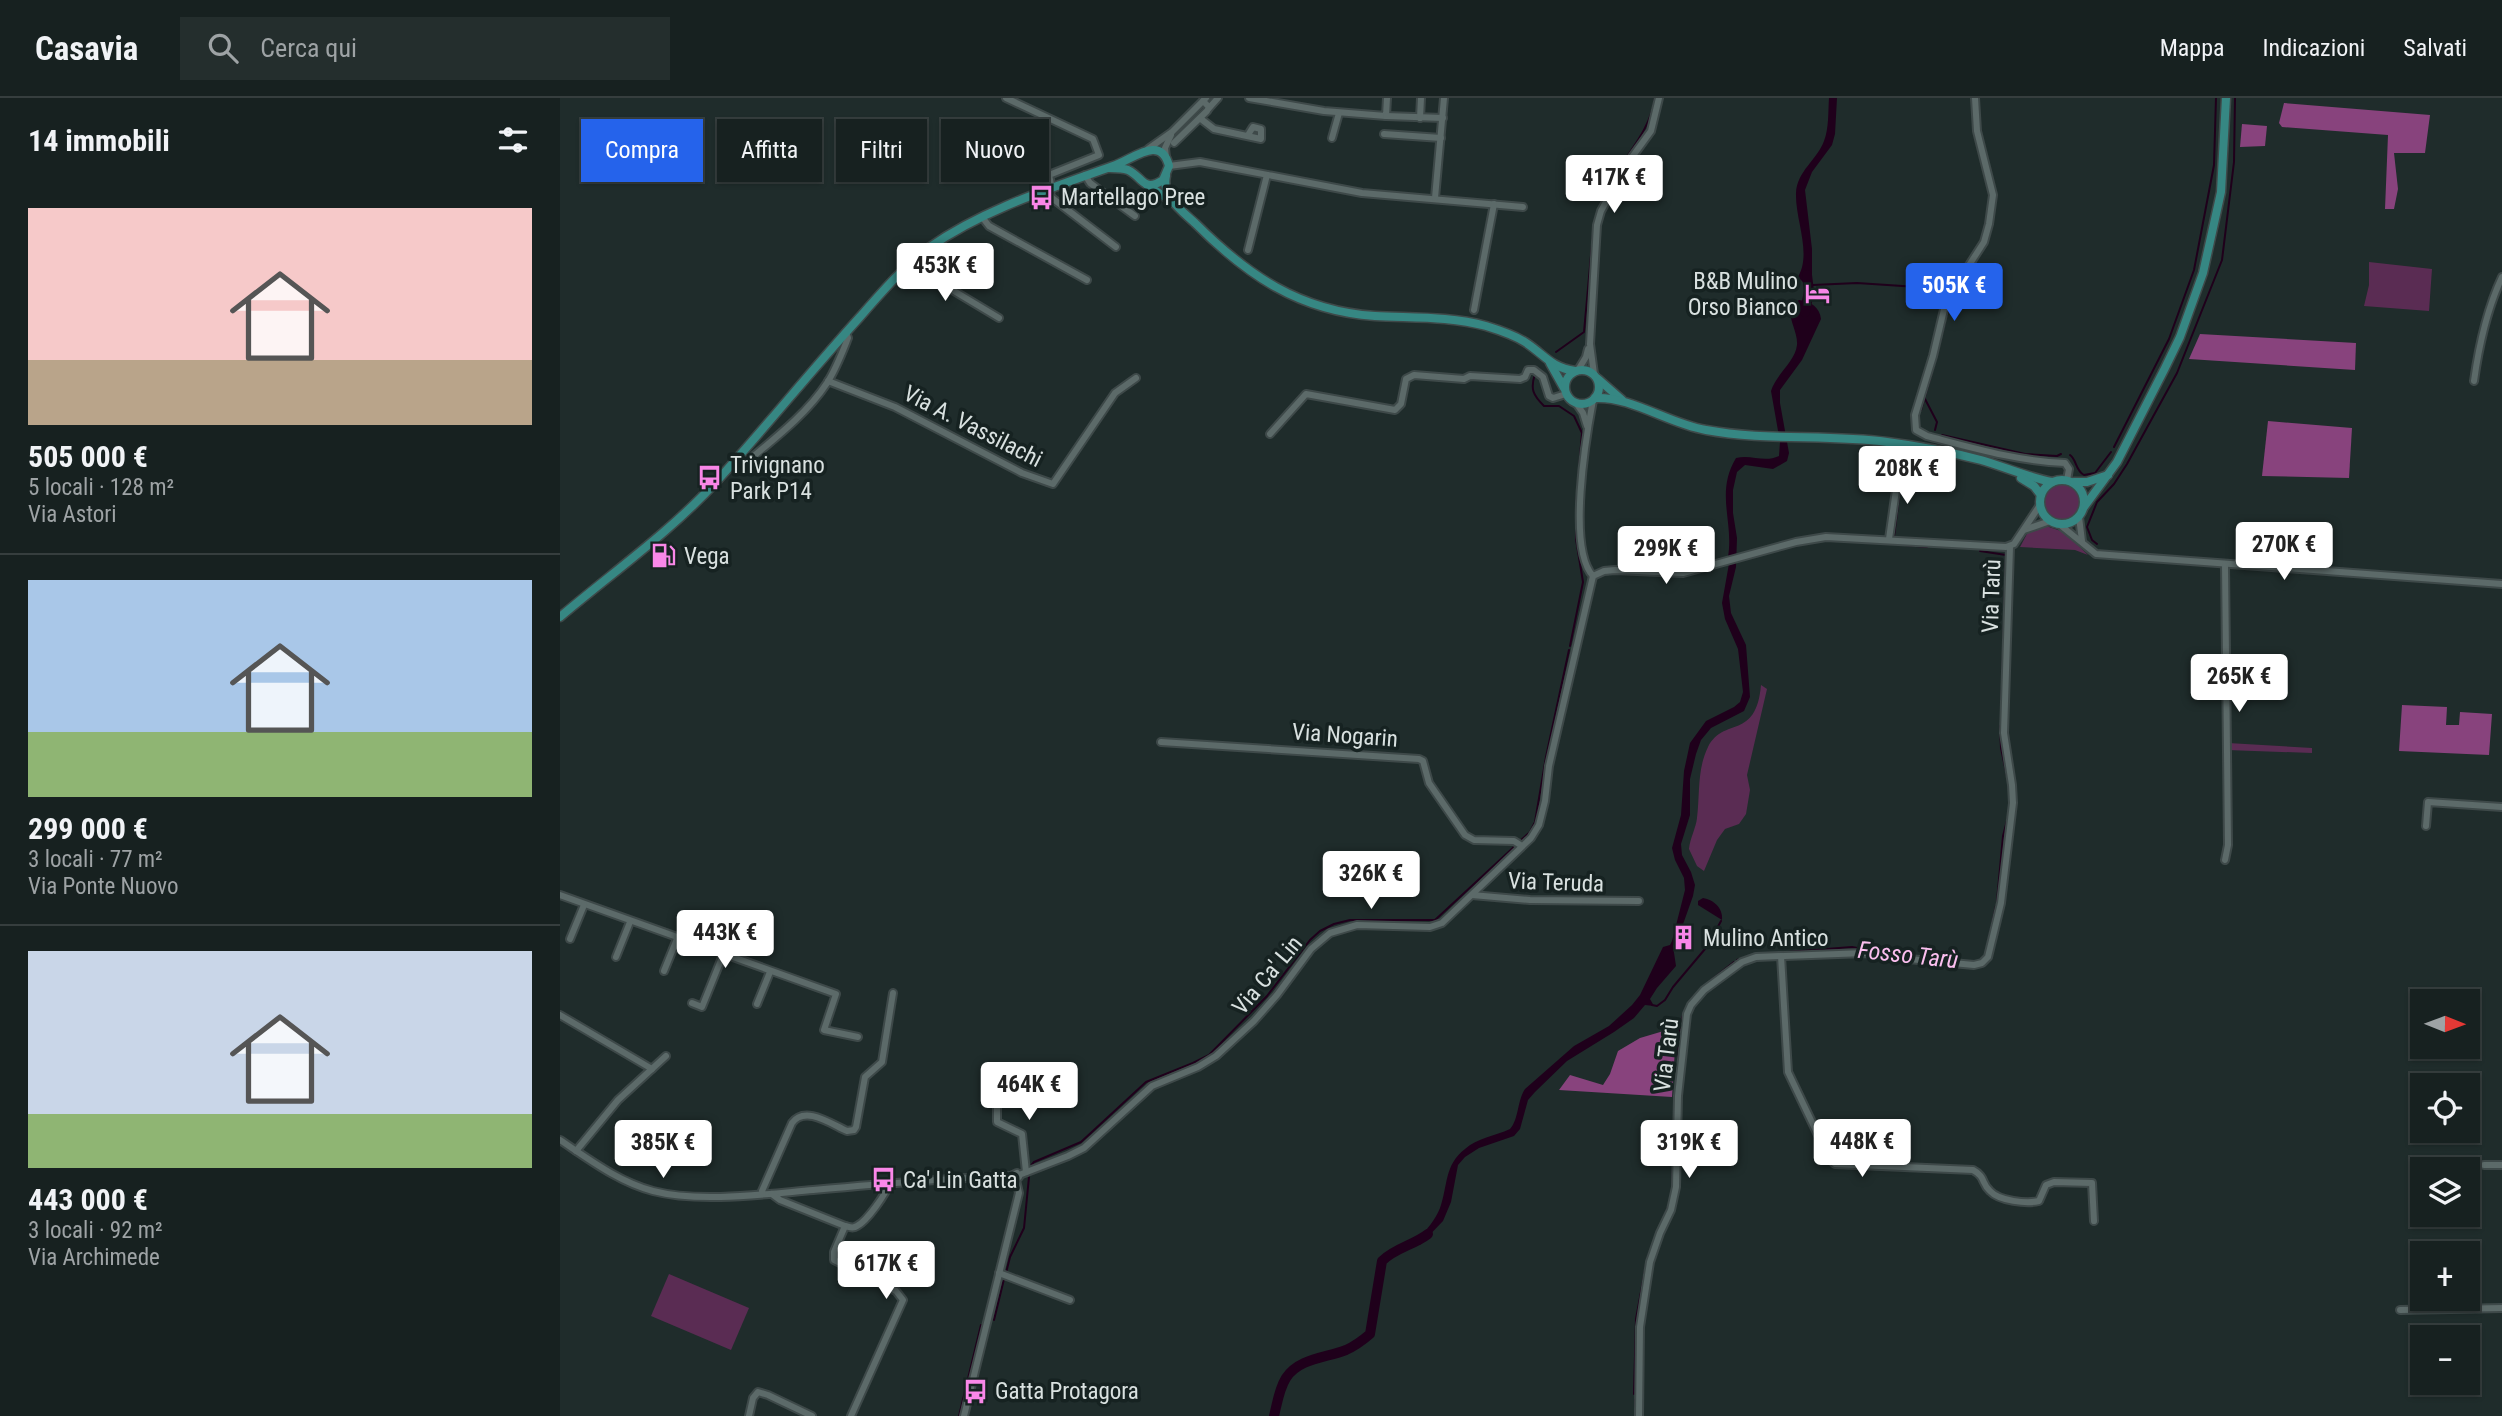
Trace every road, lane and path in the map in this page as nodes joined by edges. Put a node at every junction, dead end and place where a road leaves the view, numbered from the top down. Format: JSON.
{"nodes":[{"id":1,"x":1006,"y":98,"type":"edge"},
{"id":2,"x":1218,"y":98,"type":"edge"},
{"id":3,"x":1249,"y":98,"type":"edge"},
{"id":4,"x":1387,"y":98,"type":"edge"},
{"id":5,"x":1421,"y":98,"type":"edge"},
{"id":6,"x":1444,"y":98,"type":"edge"},
{"id":7,"x":1659,"y":98,"type":"edge"},
{"id":8,"x":1975,"y":98,"type":"edge"},
{"id":9,"x":2226,"y":98,"type":"edge"},
{"id":10,"x":1204,"y":100,"type":"edge"},
{"id":11,"x":1209,"y":108,"type":"junction"},
{"id":12,"x":1339,"y":113,"type":"junction"},
{"id":13,"x":1386,"y":116,"type":"junction"},
{"id":14,"x":1201,"y":118,"type":"junction"},
{"id":15,"x":1420,"y":118,"type":"junction"},
{"id":16,"x":1443,"y":118,"type":"junction"},
{"id":17,"x":1172,"y":132,"type":"junction"},
{"id":18,"x":1384,"y":134,"type":"dead end"},
{"id":19,"x":1248,"y":135,"type":"dead end"},
{"id":20,"x":1332,"y":138,"type":"dead end"},
{"id":21,"x":1441,"y":138,"type":"junction"},
{"id":22,"x":1174,"y":143,"type":"dead end"},
{"id":23,"x":1148,"y":149,"type":"junction"},
{"id":24,"x":1137,"y":156,"type":"junction"},
{"id":25,"x":1167,"y":161,"type":"junction"},
{"id":26,"x":1110,"y":168,"type":"junction"},
{"id":27,"x":1085,"y":175,"type":"junction"},
{"id":28,"x":1267,"y":175,"type":"junction"},
{"id":29,"x":1166,"y":176,"type":"junction"},
{"id":30,"x":1136,"y":177,"type":"junction"},
{"id":31,"x":1145,"y":184,"type":"junction"},
{"id":32,"x":1050,"y":189,"type":"junction"},
{"id":33,"x":1435,"y":198,"type":"junction"},
{"id":34,"x":1174,"y":203,"type":"junction"},
{"id":35,"x":1494,"y":204,"type":"junction"},
{"id":36,"x":1523,"y":206,"type":"dead end"},
{"id":37,"x":1135,"y":216,"type":"dead end"},
{"id":38,"x":982,"y":217,"type":"junction"},
{"id":39,"x":1116,"y":247,"type":"dead end"},
{"id":40,"x":1248,"y":250,"type":"dead end"},
{"id":41,"x":909,"y":264,"type":"junction"},
{"id":42,"x":2502,"y":276,"type":"edge"},
{"id":43,"x":1087,"y":280,"type":"dead end"},
{"id":44,"x":1474,"y":310,"type":"dead end"},
{"id":45,"x":999,"y":318,"type":"dead end"},
{"id":46,"x":846,"y":332,"type":"junction"},
{"id":47,"x":1590,"y":344,"type":"junction"},
{"id":48,"x":1550,"y":363,"type":"junction"},
{"id":49,"x":1576,"y":370,"type":"junction"},
{"id":50,"x":1596,"y":376,"type":"junction"},
{"id":51,"x":1136,"y":378,"type":"dead end"},
{"id":52,"x":2474,"y":381,"type":"dead end"},
{"id":53,"x":828,"y":382,"type":"junction"},
{"id":54,"x":1566,"y":391,"type":"junction"},
{"id":55,"x":1594,"y":399,"type":"junction"},
{"id":56,"x":1622,"y":400,"type":"junction"},
{"id":57,"x":1576,"y":403,"type":"junction"},
{"id":58,"x":1587,"y":428,"type":"junction"},
{"id":59,"x":1270,"y":434,"type":"dead end"},
{"id":60,"x":746,"y":448,"type":"junction"},
{"id":61,"x":754,"y":455,"type":"junction"},
{"id":62,"x":2003,"y":468,"type":"junction"},
{"id":63,"x":1899,"y":469,"type":"dead end"},
{"id":64,"x":736,"y":471,"type":"dead end"},
{"id":65,"x":2108,"y":475,"type":"junction"},
{"id":66,"x":2070,"y":481,"type":"junction"},
{"id":67,"x":2052,"y":482,"type":"junction"},
{"id":68,"x":2041,"y":495,"type":"junction"},
{"id":69,"x":2040,"y":505,"type":"junction"},
{"id":70,"x":2084,"y":507,"type":"junction"},
{"id":71,"x":2079,"y":517,"type":"junction"},
{"id":72,"x":2050,"y":521,"type":"junction"},
{"id":73,"x":2059,"y":524,"type":"junction"},
{"id":74,"x":2019,"y":533,"type":"junction"},
{"id":75,"x":1889,"y":540,"type":"junction"},
{"id":76,"x":2082,"y":543,"type":"junction"},
{"id":77,"x":2010,"y":547,"type":"junction"},
{"id":78,"x":2225,"y":564,"type":"junction"},
{"id":79,"x":1593,"y":576,"type":"junction"},
{"id":80,"x":2502,"y":584,"type":"edge"},
{"id":81,"x":560,"y":617,"type":"edge"},
{"id":82,"x":1161,"y":742,"type":"dead end"},
{"id":83,"x":2502,"y":807,"type":"edge"},
{"id":84,"x":2426,"y":827,"type":"dead end"},
{"id":85,"x":1519,"y":844,"type":"junction"},
{"id":86,"x":2225,"y":860,"type":"dead end"},
{"id":87,"x":560,"y":895,"type":"edge"},
{"id":88,"x":1472,"y":895,"type":"junction"},
{"id":89,"x":1639,"y":901,"type":"dead end"},
{"id":90,"x":584,"y":905,"type":"junction"},
{"id":91,"x":630,"y":922,"type":"junction"},
{"id":92,"x":570,"y":939,"type":"dead end"},
{"id":93,"x":677,"y":939,"type":"junction"},
{"id":94,"x":723,"y":955,"type":"junction"},
{"id":95,"x":1781,"y":956,"type":"junction"},
{"id":96,"x":616,"y":957,"type":"dead end"},
{"id":97,"x":664,"y":971,"type":"dead end"},
{"id":98,"x":770,"y":972,"type":"junction"},
{"id":99,"x":893,"y":993,"type":"dead end"},
{"id":100,"x":692,"y":1003,"type":"dead end"},
{"id":101,"x":757,"y":1004,"type":"dead end"},
{"id":102,"x":560,"y":1015,"type":"edge"},
{"id":103,"x":858,"y":1037,"type":"dead end"},
{"id":104,"x":666,"y":1056,"type":"dead end"},
{"id":105,"x":652,"y":1069,"type":"junction"},
{"id":106,"x":997,"y":1084,"type":"dead end"},
{"id":107,"x":560,"y":1140,"type":"edge"},
{"id":108,"x":576,"y":1151,"type":"junction"},
{"id":109,"x":2484,"y":1165,"type":"dead end"},
{"id":110,"x":2502,"y":1165,"type":"edge"},
{"id":111,"x":1018,"y":1176,"type":"junction"},
{"id":112,"x":889,"y":1183,"type":"junction"},
{"id":113,"x":763,"y":1194,"type":"junction"},
{"id":114,"x":772,"y":1194,"type":"junction"},
{"id":115,"x":2094,"y":1221,"type":"dead end"},
{"id":116,"x":845,"y":1227,"type":"junction"},
{"id":117,"x":1003,"y":1273,"type":"junction"},
{"id":118,"x":1070,"y":1300,"type":"dead end"},
{"id":119,"x":2502,"y":1308,"type":"edge"},
{"id":120,"x":2400,"y":1310,"type":"dead end"},
{"id":121,"x":749,"y":1416,"type":"edge"},
{"id":122,"x":812,"y":1416,"type":"edge"},
{"id":123,"x":851,"y":1416,"type":"edge"},
{"id":124,"x":964,"y":1416,"type":"edge"},
{"id":125,"x":1639,"y":1416,"type":"edge"}],
"edges":[{"from":1,"to":32,"type":"street"},
{"from":2,"to":11,"type":"street"},
{"from":3,"to":12,"type":"street"},
{"from":4,"to":13,"type":"street"},
{"from":5,"to":15,"type":"street"},
{"from":6,"to":16,"type":"street"},
{"from":7,"to":47,"type":"street"},
{"from":8,"to":66,"type":"street"},
{"from":9,"to":65,"type":"main road"},
{"from":10,"to":11,"type":"street"},
{"from":10,"to":17,"type":"street"},
{"from":11,"to":14,"type":"street"},
{"from":12,"to":13,"type":"street"},
{"from":12,"to":20,"type":"street"},
{"from":13,"to":15,"type":"street"},
{"from":14,"to":19,"type":"street"},
{"from":14,"to":22,"type":"street"},
{"from":15,"to":16,"type":"street"},
{"from":16,"to":21,"type":"street"},
{"from":17,"to":23,"type":"street"},
{"from":17,"to":25,"type":"street"},
{"from":18,"to":21,"type":"street"},
{"from":21,"to":33,"type":"street"},
{"from":23,"to":24,"type":"main road"},
{"from":23,"to":25,"type":"main road"},
{"from":24,"to":26,"type":"main road"},
{"from":24,"to":30,"type":"main road"},
{"from":25,"to":28,"type":"street"},
{"from":25,"to":29,"type":"main road"},
{"from":26,"to":27,"type":"main road"},
{"from":26,"to":30,"type":"main road"},
{"from":27,"to":32,"type":"main road"},
{"from":27,"to":37,"type":"street"},
{"from":28,"to":33,"type":"street"},
{"from":28,"to":40,"type":"street"},
{"from":29,"to":31,"type":"main road"},
{"from":29,"to":34,"type":"main road"},
{"from":30,"to":31,"type":"main road"},
{"from":31,"to":34,"type":"main road"},
{"from":32,"to":38,"type":"main road"},
{"from":32,"to":39,"type":"street"},
{"from":33,"to":35,"type":"street"},
{"from":34,"to":48,"type":"main road"},
{"from":35,"to":36,"type":"street"},
{"from":35,"to":44,"type":"street"},
{"from":38,"to":41,"type":"main road"},
{"from":38,"to":43,"type":"street"},
{"from":41,"to":45,"type":"street"},
{"from":41,"to":46,"type":"main road"},
{"from":42,"to":52,"type":"street"},
{"from":46,"to":53,"type":"street"},
{"from":46,"to":60,"type":"main road"},
{"from":47,"to":49,"type":"street"},
{"from":47,"to":50,"type":"street"},
{"from":48,"to":49,"type":"main road"},
{"from":48,"to":54,"type":"main road"},
{"from":49,"to":50,"type":"main road"},
{"from":49,"to":54,"type":"main road"},
{"from":50,"to":55,"type":"main road"},
{"from":50,"to":56,"type":"main road"},
{"from":51,"to":53,"type":"street","name":"Via A. Vassilachi"},
{"from":53,"to":61,"type":"street"},
{"from":54,"to":57,"type":"main road"},
{"from":54,"to":59,"type":"street"},
{"from":55,"to":56,"type":"main road"},
{"from":55,"to":57,"type":"main road"},
{"from":55,"to":58,"type":"street"},
{"from":56,"to":62,"type":"main road"},
{"from":57,"to":58,"type":"street"},
{"from":58,"to":79,"type":"street"},
{"from":60,"to":61,"type":"street"},
{"from":60,"to":81,"type":"main road"},
{"from":61,"to":64,"type":"street"},
{"from":62,"to":67,"type":"main road"},
{"from":62,"to":68,"type":"main road"},
{"from":63,"to":75,"type":"street"},
{"from":65,"to":66,"type":"main road"},
{"from":65,"to":70,"type":"main road"},
{"from":66,"to":67,"type":"main road"},
{"from":66,"to":70,"type":"main road"},
{"from":67,"to":68,"type":"main road"},
{"from":68,"to":69,"type":"main road"},
{"from":69,"to":72,"type":"main road"},
{"from":69,"to":74,"type":"street"},
{"from":70,"to":71,"type":"main road"},
{"from":71,"to":73,"type":"main road"},
{"from":71,"to":76,"type":"street"},
{"from":72,"to":73,"type":"main road"},
{"from":72,"to":74,"type":"street"},
{"from":73,"to":76,"type":"street"},
{"from":74,"to":77,"type":"street"},
{"from":75,"to":77,"type":"street"},
{"from":75,"to":79,"type":"street"},
{"from":76,"to":78,"type":"street"},
{"from":77,"to":95,"type":"street","name":"Via Tarù"},
{"from":78,"to":80,"type":"street"},
{"from":78,"to":86,"type":"street"},
{"from":79,"to":85,"type":"street","name":"Via Ca' Lin"},
{"from":82,"to":85,"type":"street","name":"Via Nogarin"},
{"from":83,"to":84,"type":"street"},
{"from":85,"to":88,"type":"street","name":"Via Ca' Lin"},
{"from":87,"to":90,"type":"street"},
{"from":88,"to":89,"type":"street","name":"Via Teruda"},
{"from":88,"to":111,"type":"street","name":"Via Ca' Lin"},
{"from":90,"to":91,"type":"street"},
{"from":90,"to":92,"type":"street"},
{"from":91,"to":93,"type":"street"},
{"from":91,"to":96,"type":"street"},
{"from":93,"to":94,"type":"street"},
{"from":93,"to":97,"type":"street"},
{"from":94,"to":98,"type":"street"},
{"from":94,"to":100,"type":"street"},
{"from":95,"to":115,"type":"street"},
{"from":95,"to":125,"type":"street","name":"Via Tarù"},
{"from":98,"to":101,"type":"street"},
{"from":98,"to":103,"type":"street"},
{"from":99,"to":113,"type":"street"},
{"from":102,"to":105,"type":"street"},
{"from":104,"to":105,"type":"street"},
{"from":105,"to":108,"type":"street"},
{"from":106,"to":111,"type":"street"},
{"from":107,"to":108,"type":"street","name":"Via Ca' Lin"},
{"from":108,"to":113,"type":"street","name":"Via Ca' Lin"},
{"from":109,"to":110,"type":"street"},
{"from":111,"to":112,"type":"street","name":"Via Ca' Lin"},
{"from":111,"to":117,"type":"street"},
{"from":112,"to":114,"type":"street","name":"Via Ca' Lin"},
{"from":112,"to":116,"type":"street"},
{"from":113,"to":114,"type":"street","name":"Via Ca' Lin"},
{"from":114,"to":116,"type":"street","name":"Via Ca' Lin"},
{"from":116,"to":123,"type":"street"},
{"from":117,"to":118,"type":"street"},
{"from":117,"to":124,"type":"street"},
{"from":119,"to":120,"type":"street"},
{"from":121,"to":122,"type":"street"}]}
